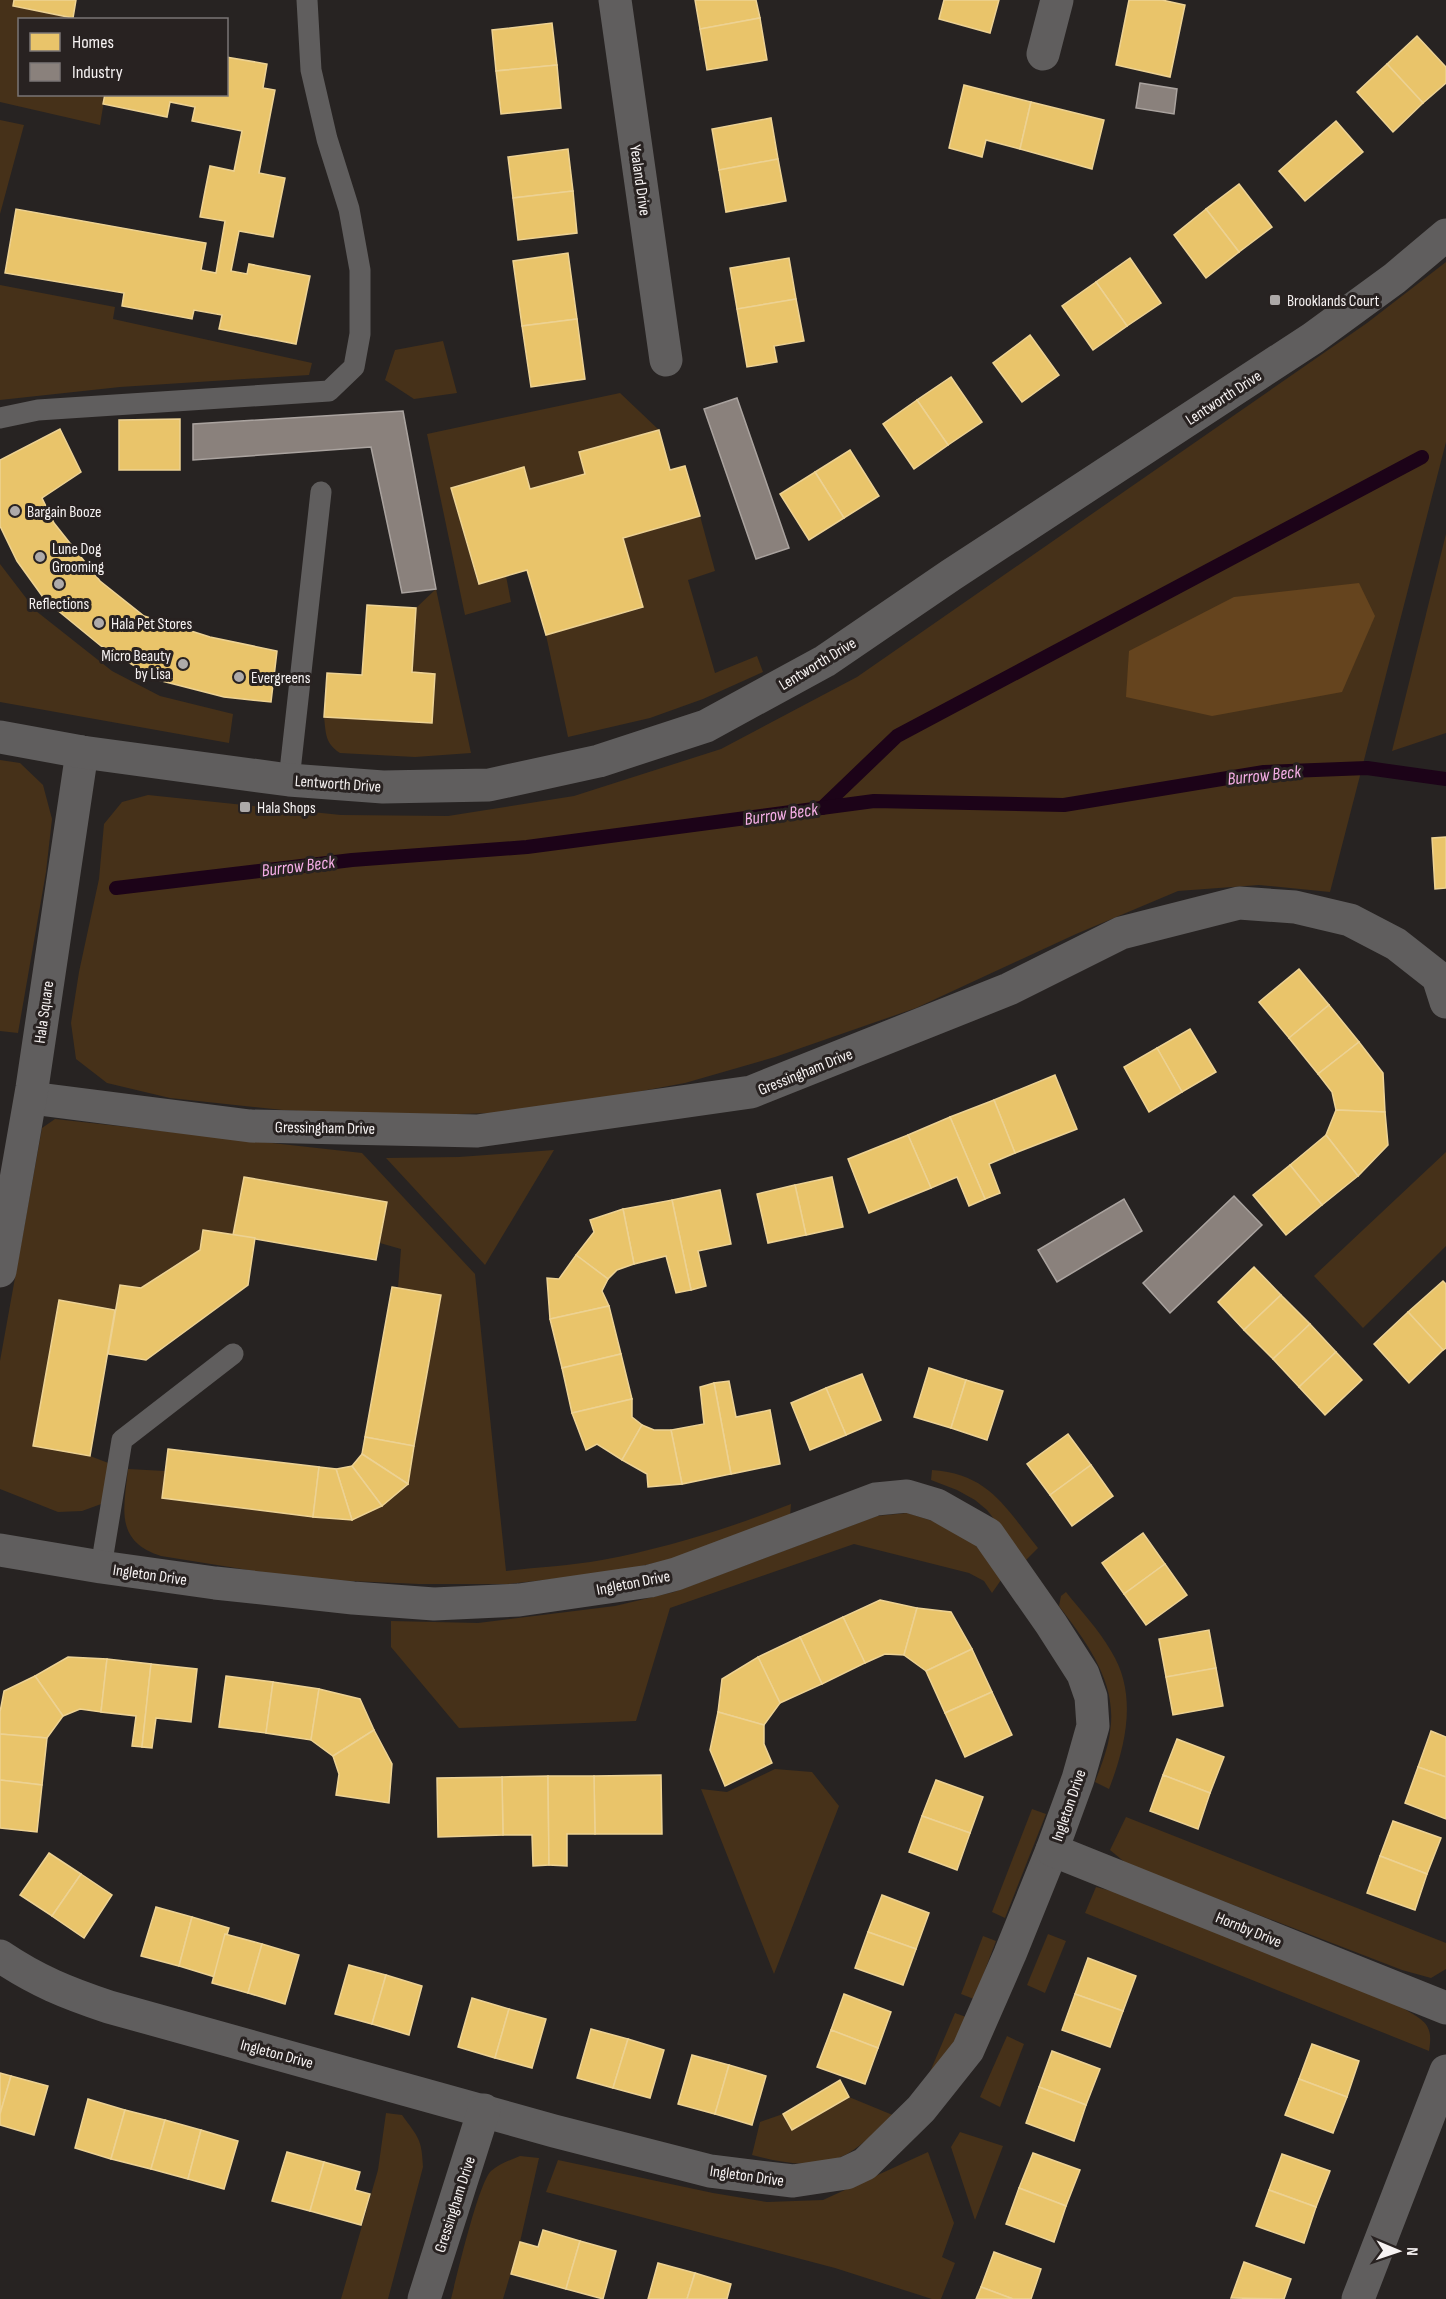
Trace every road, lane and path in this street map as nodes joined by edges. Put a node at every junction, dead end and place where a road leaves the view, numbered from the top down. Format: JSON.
{"nodes":[{"id":1,"x":307,"y":0,"type":"edge"},
{"id":2,"x":615,"y":0,"type":"edge"},
{"id":3,"x":1057,"y":0,"type":"edge"},
{"id":4,"x":1043,"y":54,"type":"dead end"},
{"id":5,"x":1446,"y":235,"type":"edge"},
{"id":6,"x":666,"y":360,"type":"dead end"},
{"id":7,"x":0,"y":418,"type":"edge"},
{"id":8,"x":321,"y":492,"type":"dead end"},
{"id":9,"x":0,"y":736,"type":"edge"},
{"id":10,"x":82,"y":752,"type":"junction"},
{"id":11,"x":289,"y":780,"type":"junction"},
{"id":12,"x":1446,"y":1002,"type":"edge"},
{"id":13,"x":31,"y":1098,"type":"junction"},
{"id":14,"x":0,"y":1271,"type":"edge"},
{"id":15,"x":233,"y":1354,"type":"dead end"},
{"id":16,"x":0,"y":1550,"type":"edge"},
{"id":17,"x":101,"y":1567,"type":"junction"},
{"id":18,"x":1052,"y":1850,"type":"junction"},
{"id":19,"x":0,"y":1956,"type":"edge"},
{"id":20,"x":1446,"y":2008,"type":"edge"},
{"id":21,"x":1446,"y":2072,"type":"edge"},
{"id":22,"x":484,"y":2110,"type":"junction"},
{"id":23,"x":424,"y":2299,"type":"edge"},
{"id":24,"x":1358,"y":2299,"type":"edge"}],
"edges":[{"from":1,"to":7,"type":"lane"},
{"from":2,"to":6,"type":"street","name":"Yealand Drive"},
{"from":3,"to":4,"type":"street"},
{"from":5,"to":11,"type":"street","name":"Lentworth Drive"},
{"from":8,"to":11,"type":"lane"},
{"from":9,"to":10,"type":"street","name":"Lentworth Drive"},
{"from":10,"to":11,"type":"street","name":"Lentworth Drive"},
{"from":10,"to":13,"type":"street","name":"Hala Square"},
{"from":12,"to":13,"type":"street","name":"Gressingham Drive"},
{"from":13,"to":14,"type":"street","name":"Hala Square"},
{"from":15,"to":17,"type":"lane"},
{"from":16,"to":17,"type":"street","name":"Ingleton Drive"},
{"from":17,"to":18,"type":"street","name":"Ingleton Drive"},
{"from":18,"to":20,"type":"street","name":"Hornby Drive"},
{"from":18,"to":22,"type":"street","name":"Ingleton Drive"},
{"from":19,"to":22,"type":"street","name":"Ingleton Drive"},
{"from":21,"to":24,"type":"street"},
{"from":22,"to":23,"type":"street","name":"Gressingham Drive"}]}
